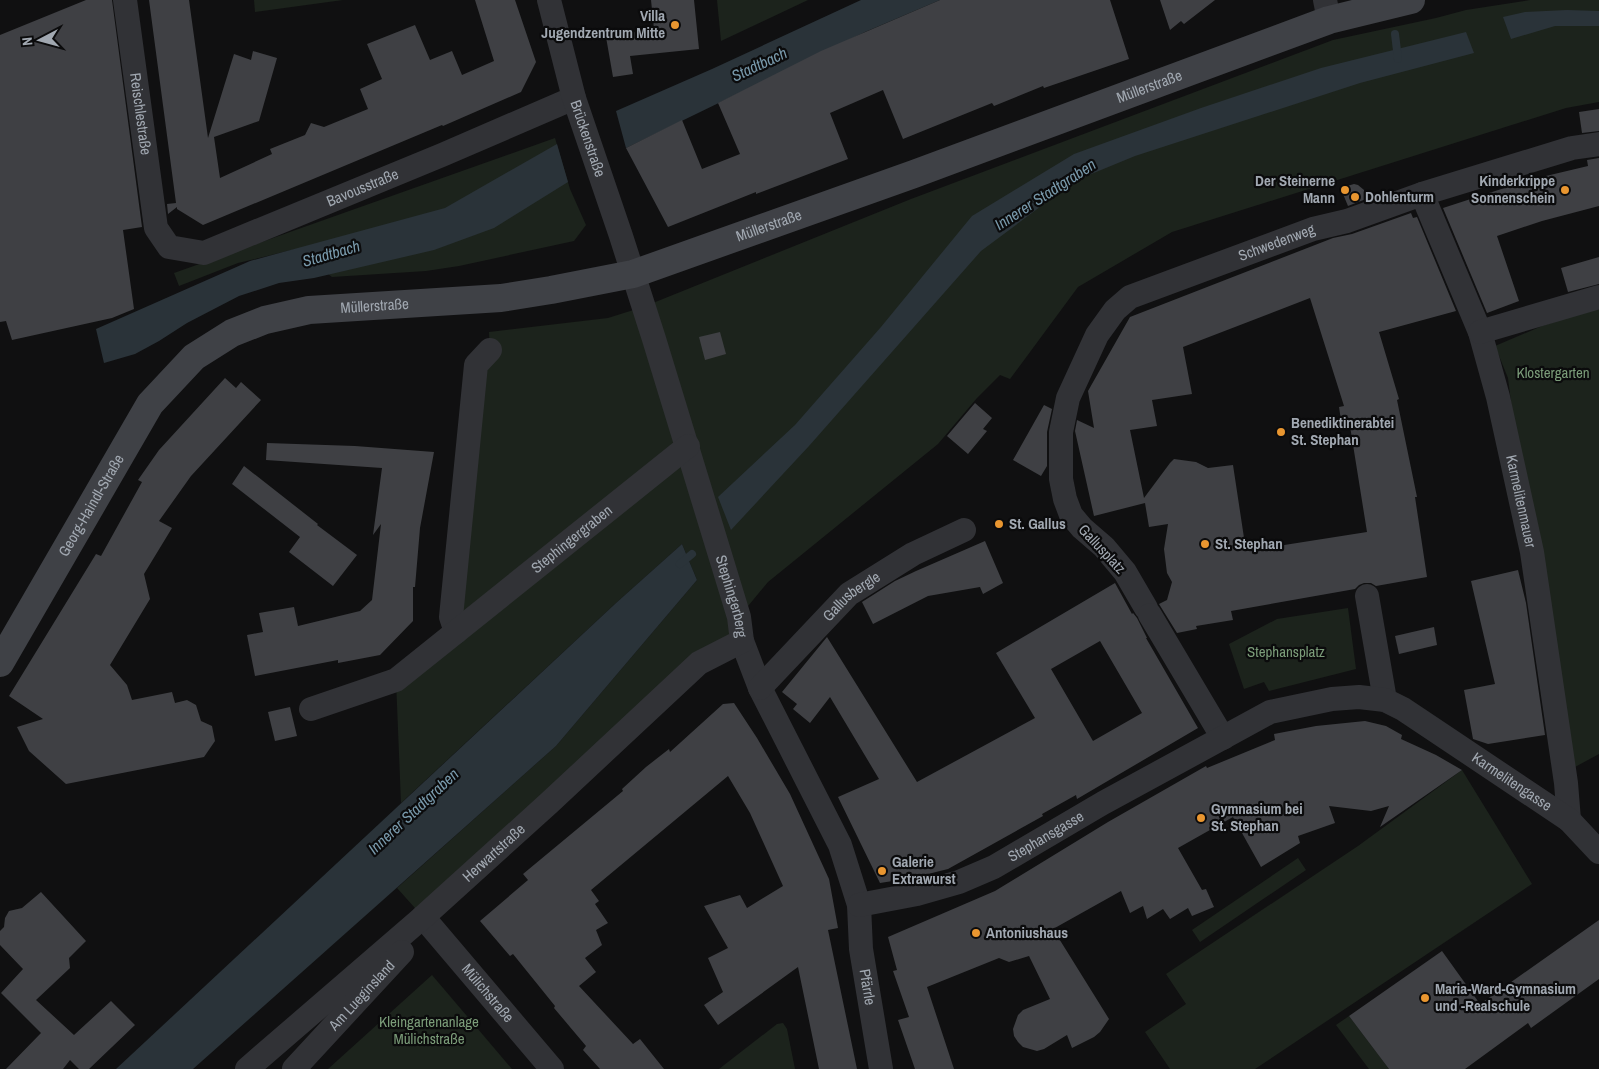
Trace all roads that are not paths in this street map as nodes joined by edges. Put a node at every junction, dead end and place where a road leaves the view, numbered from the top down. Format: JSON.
{"nodes":[{"id":1,"x":125,"y":0,"type":"edge"},
{"id":2,"x":549,"y":0,"type":"edge"},
{"id":3,"x":1411,"y":0,"type":"edge"},
{"id":4,"x":1327,"y":10,"type":"edge"},
{"id":5,"x":574,"y":98,"type":"junction"},
{"id":6,"x":1599,"y":144,"type":"edge"},
{"id":7,"x":1422,"y":194,"type":"junction"},
{"id":8,"x":156,"y":228,"type":"joint"},
{"id":9,"x":633,"y":274,"type":"junction"},
{"id":10,"x":1599,"y":297,"type":"edge"},
{"id":11,"x":1480,"y":332,"type":"junction"},
{"id":12,"x":490,"y":350,"type":"dead end"},
{"id":13,"x":194,"y":357,"type":"joint"},
{"id":14,"x":688,"y":446,"type":"junction"},
{"id":15,"x":1060,"y":458,"type":"joint"},
{"id":16,"x":964,"y":530,"type":"dead end"},
{"id":17,"x":1367,"y":596,"type":"dead end"},
{"id":18,"x":456,"y":632,"type":"junction"},
{"id":19,"x":742,"y":641,"type":"junction"},
{"id":20,"x":0,"y":663,"type":"edge"},
{"id":21,"x":760,"y":688,"type":"junction"},
{"id":22,"x":1385,"y":700,"type":"junction"},
{"id":23,"x":311,"y":709,"type":"dead end"},
{"id":24,"x":1223,"y":738,"type":"junction"},
{"id":25,"x":1570,"y":820,"type":"junction"},
{"id":26,"x":1599,"y":852,"type":"edge"},
{"id":27,"x":859,"y":905,"type":"junction"},
{"id":28,"x":422,"y":919,"type":"junction"},
{"id":29,"x":247,"y":1069,"type":"edge"},
{"id":30,"x":294,"y":1069,"type":"edge"},
{"id":31,"x":552,"y":1069,"type":"edge"},
{"id":32,"x":881,"y":1069,"type":"edge"}],
"edges":[{"from":1,"to":8,"type":"street","name":"Reischlestraße"},
{"from":2,"to":5,"type":"street","name":"Brückenstraße"},
{"from":3,"to":4,"type":"street","name":"Müllerstraße"},
{"from":4,"to":9,"type":"street","name":"Müllerstraße"},
{"from":5,"to":8,"type":"street","name":"Bavousstraße"},
{"from":5,"to":9,"type":"street","name":"Brückenstraße"},
{"from":6,"to":7,"type":"street","name":"Schwedenweg"},
{"from":7,"to":11,"type":"street","name":"Karmelitenmauer"},
{"from":7,"to":15,"type":"street","name":"Schwedenweg"},
{"from":9,"to":13,"type":"street","name":"Müllerstraße"},
{"from":9,"to":14,"type":"street","name":"Stephingerberg"},
{"from":10,"to":11,"type":"street"},
{"from":11,"to":25,"type":"street","name":"Karmelitenmauer"},
{"from":12,"to":18,"type":"street"},
{"from":13,"to":20,"type":"street","name":"Georg-Haindl-Straße"},
{"from":14,"to":18,"type":"street","name":"Stephingergraben"},
{"from":14,"to":19,"type":"street","name":"Stephingerberg"},
{"from":15,"to":24,"type":"street","name":"Gallusplatz"},
{"from":16,"to":21,"type":"street","name":"Gallusbergle"},
{"from":17,"to":22,"type":"street"},
{"from":18,"to":23,"type":"street","name":"Stephingergraben"},
{"from":19,"to":21,"type":"street","name":"Stephingerberg"},
{"from":19,"to":28,"type":"street","name":"Herwartstraße"},
{"from":21,"to":27,"type":"street","name":"Stephingerberg"},
{"from":22,"to":24,"type":"street"},
{"from":22,"to":25,"type":"street","name":"Karmelitengasse"},
{"from":24,"to":27,"type":"street","name":"Stephansgasse"},
{"from":25,"to":26,"type":"street","name":"Karmelitengasse"},
{"from":27,"to":32,"type":"street","name":"Pfärrle"},
{"from":28,"to":29,"type":"street","name":"Herwartstraße"},
{"from":28,"to":30,"type":"street","name":"Am Lueginsland"},
{"from":28,"to":31,"type":"street","name":"Mülichstraße"}]}
